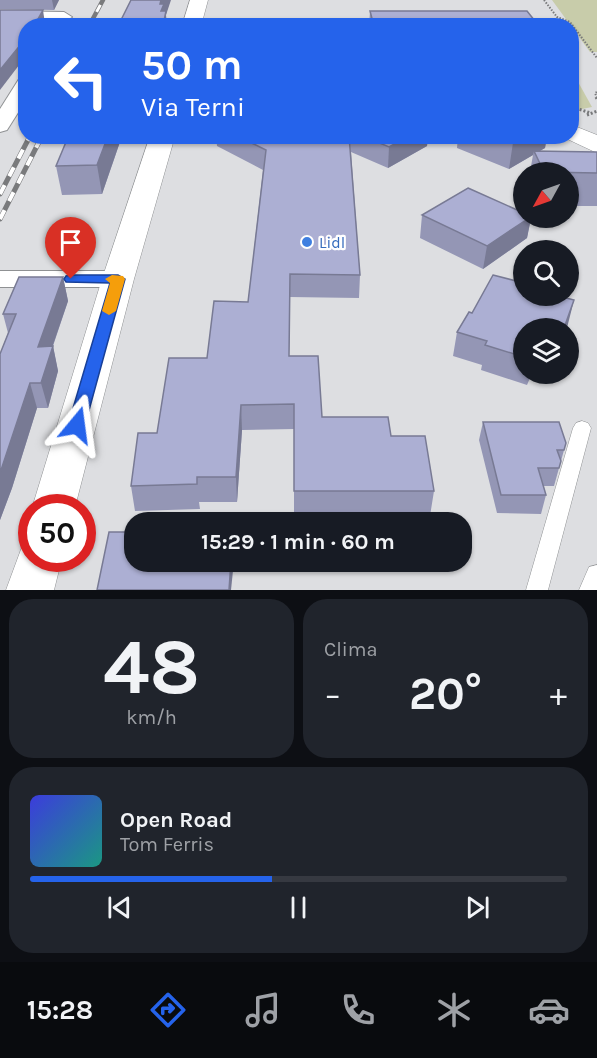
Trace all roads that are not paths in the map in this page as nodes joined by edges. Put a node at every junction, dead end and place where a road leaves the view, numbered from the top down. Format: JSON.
{"nodes":[{"id":1,"x":75,"y":0,"type":"edge"},
{"id":2,"x":199,"y":0,"type":"edge"},
{"id":3,"x":0,"y":16,"type":"edge"},
{"id":4,"x":25,"y":18,"type":"edge"},
{"id":5,"x":64,"y":18,"type":"edge"},
{"id":6,"x":193,"y":18,"type":"edge"},
{"id":7,"x":18,"y":96,"type":"edge"},
{"id":8,"x":0,"y":126,"type":"edge"},
{"id":9,"x":579,"y":136,"type":"edge"},
{"id":10,"x":160,"y":144,"type":"edge"},
{"id":11,"x":597,"y":145,"type":"edge"},
{"id":12,"x":0,"y":279,"type":"edge"},
{"id":13,"x":118,"y":279,"type":"junction"},
{"id":14,"x":582,"y":428,"type":"dead end"},
{"id":15,"x":57,"y":494,"type":"edge"},
{"id":16,"x":35,"y":572,"type":"edge"},
{"id":17,"x":597,"y":574,"type":"edge"},
{"id":18,"x":30,"y":590,"type":"edge"},
{"id":19,"x":537,"y":590,"type":"edge"},
{"id":20,"x":590,"y":590,"type":"edge"}],
"edges":[{"from":1,"to":5,"type":"street"},
{"from":2,"to":6,"type":"main road"},
{"from":3,"to":4,"type":"street"},
{"from":7,"to":8,"type":"street"},
{"from":9,"to":11,"type":"main road"},
{"from":10,"to":13,"type":"main road"},
{"from":12,"to":13,"type":"street"},
{"from":13,"to":15,"type":"main road"},
{"from":14,"to":19,"type":"lane"},
{"from":16,"to":18,"type":"main road"},
{"from":17,"to":20,"type":"lane"}]}
